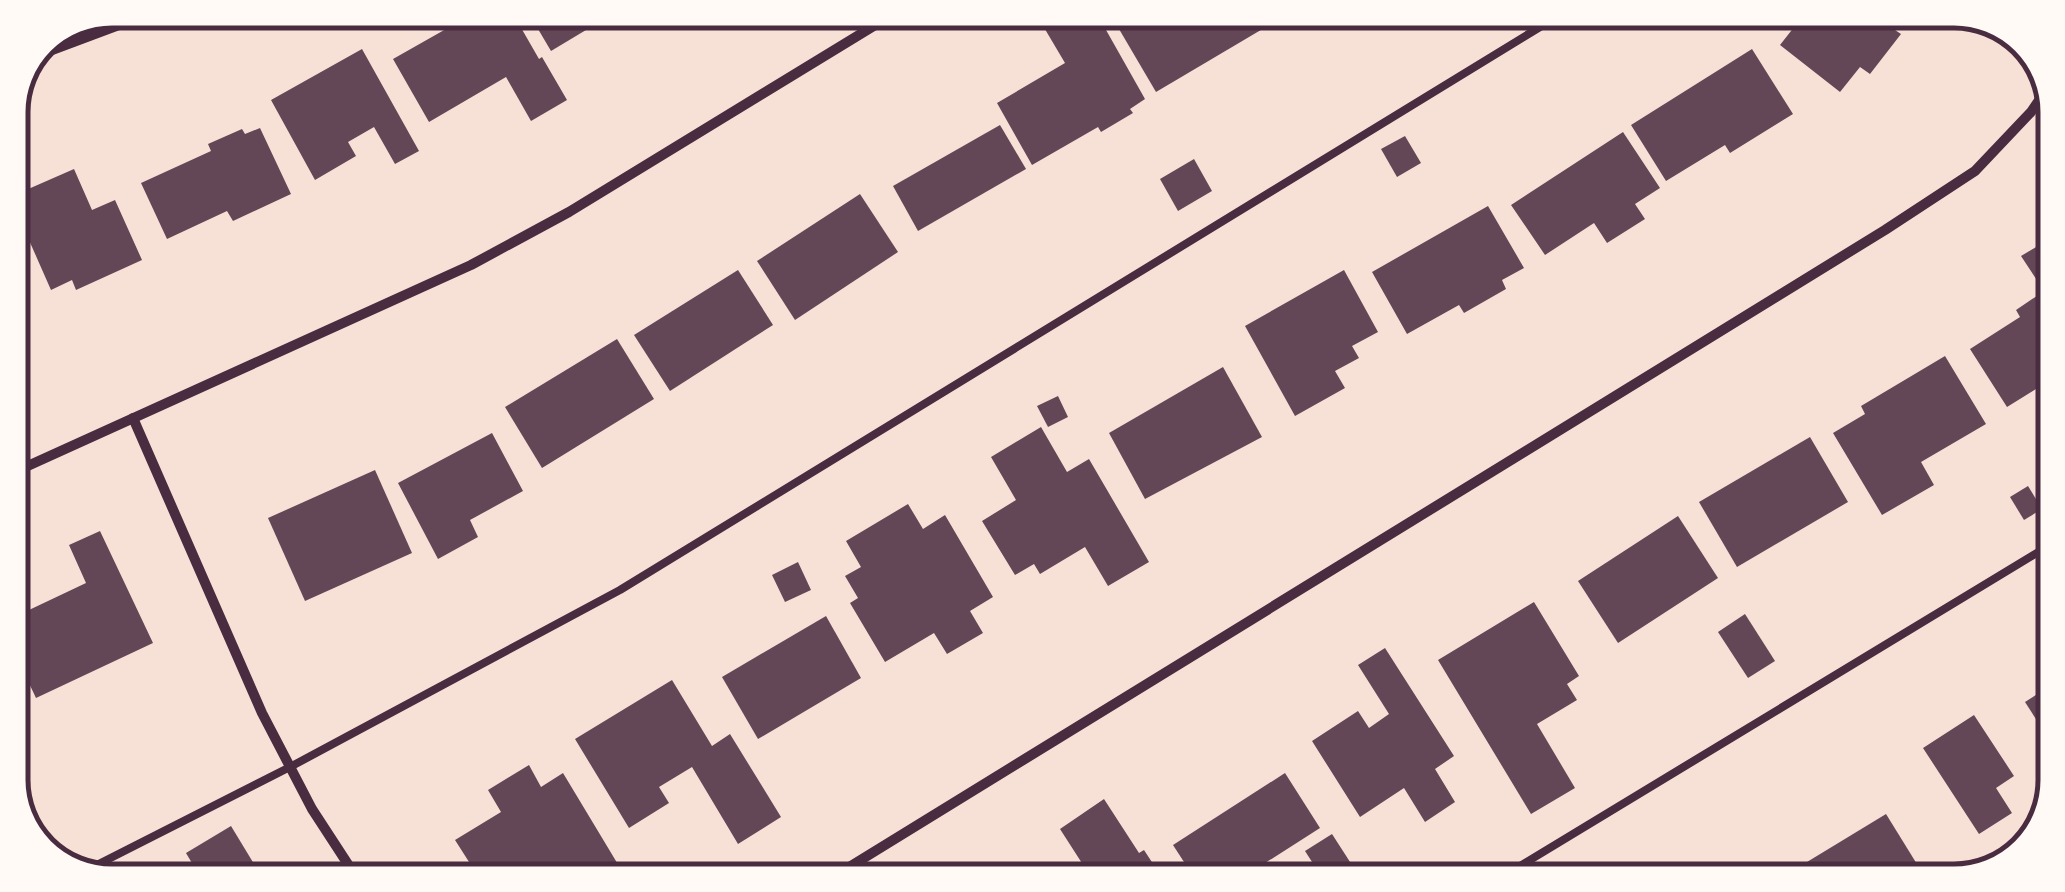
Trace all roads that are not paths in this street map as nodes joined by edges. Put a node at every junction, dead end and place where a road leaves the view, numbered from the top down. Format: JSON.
{"nodes":[{"id":1,"x":115,"y":28,"type":"edge"},
{"id":2,"x":870,"y":28,"type":"edge"},
{"id":3,"x":1538,"y":28,"type":"edge"},
{"id":4,"x":53,"y":52,"type":"edge"},
{"id":5,"x":2037,"y":105,"type":"edge"},
{"id":6,"x":133,"y":418,"type":"junction"},
{"id":7,"x":28,"y":466,"type":"edge"},
{"id":8,"x":2038,"y":552,"type":"edge"},
{"id":9,"x":290,"y":768,"type":"junction"},
{"id":10,"x":99,"y":863,"type":"edge"},
{"id":11,"x":348,"y":864,"type":"edge"},
{"id":12,"x":854,"y":864,"type":"edge"},
{"id":13,"x":1523,"y":864,"type":"edge"}],
"edges":[{"from":1,"to":4,"type":"lane"},
{"from":2,"to":6,"type":"street"},
{"from":3,"to":9,"type":"lane"},
{"from":5,"to":12,"type":"street"},
{"from":6,"to":7,"type":"street"},
{"from":6,"to":9,"type":"street"},
{"from":8,"to":13,"type":"lane"},
{"from":9,"to":10,"type":"lane"},
{"from":9,"to":11,"type":"street"}]}
